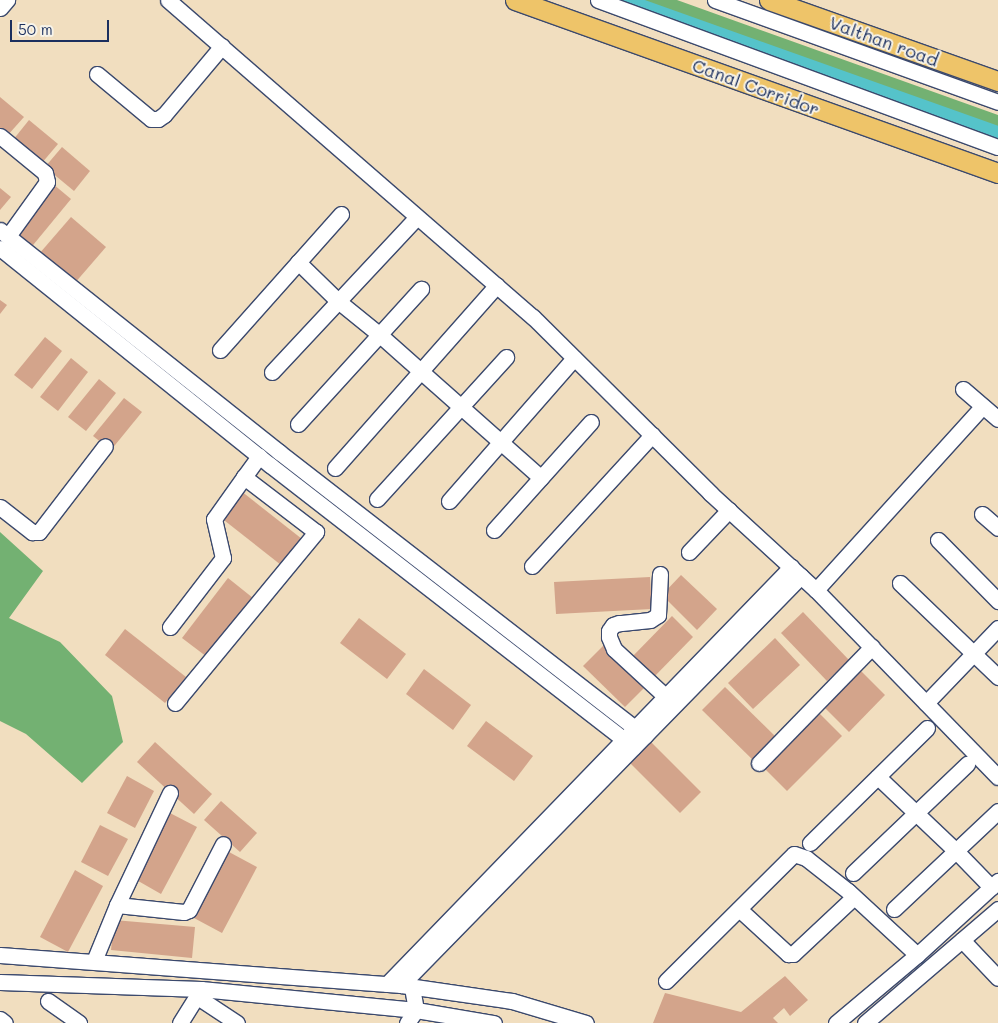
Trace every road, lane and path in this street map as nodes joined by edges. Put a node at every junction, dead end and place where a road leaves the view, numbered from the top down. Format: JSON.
{"nodes":[{"id":1,"x":7,"y":0,"type":"edge"},
{"id":2,"x":168,"y":0,"type":"edge"},
{"id":3,"x":515,"y":0,"type":"edge"},
{"id":4,"x":598,"y":0,"type":"edge"},
{"id":5,"x":714,"y":0,"type":"edge"},
{"id":6,"x":769,"y":0,"type":"edge"},
{"id":7,"x":0,"y":8,"type":"edge"},
{"id":8,"x":222,"y":46,"type":"junction"},
{"id":9,"x":97,"y":74,"type":"dead end"},
{"id":10,"x":998,"y":81,"type":"edge"},
{"id":11,"x":998,"y":102,"type":"edge"},
{"id":12,"x":0,"y":136,"type":"edge"},
{"id":13,"x":998,"y":147,"type":"edge"},
{"id":14,"x":998,"y":173,"type":"edge"},
{"id":15,"x":341,"y":214,"type":"dead end"},
{"id":16,"x":417,"y":217,"type":"junction"},
{"id":17,"x":3,"y":238,"type":"edge"},
{"id":18,"x":298,"y":262,"type":"junction"},
{"id":19,"x":496,"y":285,"type":"junction"},
{"id":20,"x":421,"y":289,"type":"dead end"},
{"id":21,"x":338,"y":301,"type":"junction"},
{"id":22,"x":380,"y":336,"type":"junction"},
{"id":23,"x":220,"y":350,"type":"dead end"},
{"id":24,"x":506,"y":357,"type":"dead end"},
{"id":25,"x":574,"y":358,"type":"junction"},
{"id":26,"x":420,"y":371,"type":"junction"},
{"id":27,"x":272,"y":372,"type":"dead end"},
{"id":28,"x":963,"y":389,"type":"dead end"},
{"id":29,"x":983,"y":406,"type":"junction"},
{"id":30,"x":462,"y":407,"type":"junction"},
{"id":31,"x":998,"y":419,"type":"edge"},
{"id":32,"x":591,"y":422,"type":"dead end"},
{"id":33,"x":298,"y":424,"type":"dead end"},
{"id":34,"x":652,"y":436,"type":"junction"},
{"id":35,"x":501,"y":441,"type":"junction"},
{"id":36,"x":105,"y":446,"type":"dead end"},
{"id":37,"x":259,"y":456,"type":"junction"},
{"id":38,"x":336,"y":468,"type":"dead end"},
{"id":39,"x":244,"y":477,"type":"junction"},
{"id":40,"x":541,"y":478,"type":"junction"},
{"id":41,"x":377,"y":498,"type":"dead end"},
{"id":42,"x":449,"y":501,"type":"dead end"},
{"id":43,"x":0,"y":507,"type":"edge"},
{"id":44,"x":729,"y":510,"type":"junction"},
{"id":45,"x":982,"y":514,"type":"dead end"},
{"id":46,"x":998,"y":528,"type":"edge"},
{"id":47,"x":494,"y":530,"type":"dead end"},
{"id":48,"x":938,"y":540,"type":"dead end"},
{"id":49,"x":689,"y":552,"type":"dead end"},
{"id":50,"x":532,"y":566,"type":"dead end"},
{"id":51,"x":796,"y":571,"type":"junction"},
{"id":52,"x":660,"y":574,"type":"dead end"},
{"id":53,"x":900,"y":583,"type":"dead end"},
{"id":54,"x":816,"y":590,"type":"junction"},
{"id":55,"x":998,"y":600,"type":"edge"},
{"id":56,"x":170,"y":627,"type":"dead end"},
{"id":57,"x":998,"y":628,"type":"edge"},
{"id":58,"x":872,"y":647,"type":"junction"},
{"id":59,"x":974,"y":653,"type":"junction"},
{"id":60,"x":998,"y":677,"type":"edge"},
{"id":61,"x":665,"y":696,"type":"junction"},
{"id":62,"x":175,"y":703,"type":"dead end"},
{"id":63,"x":926,"y":703,"type":"junction"},
{"id":64,"x":927,"y":728,"type":"dead end"},
{"id":65,"x":634,"y":737,"type":"junction"},
{"id":66,"x":759,"y":763,"type":"dead end"},
{"id":67,"x":967,"y":764,"type":"dead end"},
{"id":68,"x":878,"y":777,"type":"junction"},
{"id":69,"x":998,"y":777,"type":"edge"},
{"id":70,"x":170,"y":793,"type":"dead end"},
{"id":71,"x":998,"y":811,"type":"edge"},
{"id":72,"x":916,"y":812,"type":"junction"},
{"id":73,"x":810,"y":843,"type":"dead end"},
{"id":74,"x":223,"y":844,"type":"dead end"},
{"id":75,"x":955,"y":850,"type":"junction"},
{"id":76,"x":853,"y":873,"type":"dead end"},
{"id":77,"x":995,"y":884,"type":"edge"},
{"id":78,"x":854,"y":897,"type":"junction"},
{"id":79,"x":117,"y":905,"type":"junction"},
{"id":80,"x":739,"y":908,"type":"junction"},
{"id":81,"x":894,"y":909,"type":"dead end"},
{"id":82,"x":998,"y":909,"type":"edge"},
{"id":83,"x":962,"y":940,"type":"junction"},
{"id":84,"x":1,"y":955,"type":"edge"},
{"id":85,"x":917,"y":955,"type":"junction"},
{"id":86,"x":25,"y":956,"type":"junction"},
{"id":87,"x":94,"y":961,"type":"junction"},
{"id":88,"x":998,"y":978,"type":"edge"},
{"id":89,"x":666,"y":981,"type":"dead end"},
{"id":90,"x":0,"y":982,"type":"edge"},
{"id":91,"x":27,"y":983,"type":"junction"},
{"id":92,"x":400,"y":985,"type":"junction"},
{"id":93,"x":199,"y":992,"type":"junction"},
{"id":94,"x":48,"y":1001,"type":"dead end"},
{"id":95,"x":416,"y":1010,"type":"junction"},
{"id":96,"x":0,"y":1019,"type":"edge"},
{"id":97,"x":5,"y":1023,"type":"edge"},
{"id":98,"x":79,"y":1023,"type":"edge"},
{"id":99,"x":180,"y":1023,"type":"edge"},
{"id":100,"x":237,"y":1023,"type":"edge"},
{"id":101,"x":408,"y":1023,"type":"edge"},
{"id":102,"x":494,"y":1023,"type":"edge"},
{"id":103,"x":586,"y":1023,"type":"edge"},
{"id":104,"x":836,"y":1023,"type":"edge"},
{"id":105,"x":865,"y":1023,"type":"edge"}],
"edges":[{"from":1,"to":7,"type":"street"},
{"from":2,"to":8,"type":"street"},
{"from":3,"to":14,"type":"main road","name":"Canal Corridor"},
{"from":4,"to":13,"type":"street"},
{"from":5,"to":11,"type":"street"},
{"from":6,"to":10,"type":"main road","name":"Valthan road"},
{"from":8,"to":9,"type":"street"},
{"from":8,"to":16,"type":"street"},
{"from":12,"to":17,"type":"street"},
{"from":15,"to":18,"type":"street"},
{"from":16,"to":19,"type":"street"},
{"from":16,"to":21,"type":"street"},
{"from":17,"to":37,"type":"street"},
{"from":17,"to":65,"type":"street"},
{"from":18,"to":21,"type":"street"},
{"from":18,"to":23,"type":"street"},
{"from":19,"to":25,"type":"street"},
{"from":19,"to":26,"type":"street"},
{"from":20,"to":22,"type":"street"},
{"from":21,"to":22,"type":"street"},
{"from":21,"to":27,"type":"street"},
{"from":22,"to":26,"type":"street"},
{"from":22,"to":33,"type":"street"},
{"from":24,"to":30,"type":"street"},
{"from":25,"to":34,"type":"street"},
{"from":25,"to":35,"type":"street"},
{"from":26,"to":30,"type":"street"},
{"from":26,"to":38,"type":"street"},
{"from":28,"to":29,"type":"street"},
{"from":29,"to":31,"type":"street"},
{"from":29,"to":54,"type":"street"},
{"from":30,"to":35,"type":"street"},
{"from":30,"to":41,"type":"street"},
{"from":32,"to":40,"type":"street"},
{"from":34,"to":44,"type":"street"},
{"from":34,"to":50,"type":"street"},
{"from":35,"to":40,"type":"street"},
{"from":35,"to":42,"type":"street"},
{"from":36,"to":43,"type":"street"},
{"from":37,"to":39,"type":"street"},
{"from":37,"to":65,"type":"street"},
{"from":39,"to":56,"type":"street"},
{"from":39,"to":62,"type":"street"},
{"from":40,"to":47,"type":"street"},
{"from":44,"to":49,"type":"street"},
{"from":44,"to":51,"type":"street"},
{"from":45,"to":46,"type":"street"},
{"from":48,"to":55,"type":"street"},
{"from":51,"to":54,"type":"street"},
{"from":51,"to":61,"type":"street"},
{"from":51,"to":65,"type":"street"},
{"from":52,"to":61,"type":"street"},
{"from":53,"to":59,"type":"street"},
{"from":54,"to":58,"type":"street"},
{"from":57,"to":59,"type":"street"},
{"from":58,"to":63,"type":"street"},
{"from":58,"to":66,"type":"street"},
{"from":59,"to":60,"type":"street"},
{"from":59,"to":63,"type":"street"},
{"from":61,"to":65,"type":"street"},
{"from":63,"to":69,"type":"street"},
{"from":64,"to":68,"type":"street"},
{"from":65,"to":92,"type":"street"},
{"from":67,"to":72,"type":"street"},
{"from":68,"to":72,"type":"street"},
{"from":68,"to":73,"type":"street"},
{"from":70,"to":79,"type":"street"},
{"from":71,"to":75,"type":"street"},
{"from":72,"to":75,"type":"street"},
{"from":72,"to":76,"type":"street"},
{"from":74,"to":79,"type":"street"},
{"from":75,"to":77,"type":"street"},
{"from":75,"to":81,"type":"street"},
{"from":77,"to":85,"type":"street"},
{"from":78,"to":80,"type":"street"},
{"from":78,"to":80,"type":"street"},
{"from":78,"to":85,"type":"street"},
{"from":79,"to":87,"type":"street"},
{"from":80,"to":89,"type":"street"},
{"from":82,"to":83,"type":"street"},
{"from":83,"to":88,"type":"street"},
{"from":83,"to":105,"type":"street"},
{"from":84,"to":86,"type":"street"},
{"from":85,"to":104,"type":"street"},
{"from":86,"to":87,"type":"street"},
{"from":86,"to":91,"type":"street"},
{"from":87,"to":92,"type":"street"},
{"from":90,"to":91,"type":"street"},
{"from":91,"to":93,"type":"street"},
{"from":92,"to":95,"type":"street"},
{"from":92,"to":103,"type":"street"},
{"from":93,"to":95,"type":"street"},
{"from":93,"to":99,"type":"street"},
{"from":93,"to":100,"type":"street"},
{"from":94,"to":98,"type":"street"},
{"from":95,"to":101,"type":"street"},
{"from":95,"to":102,"type":"street"},
{"from":96,"to":97,"type":"street"}]}
